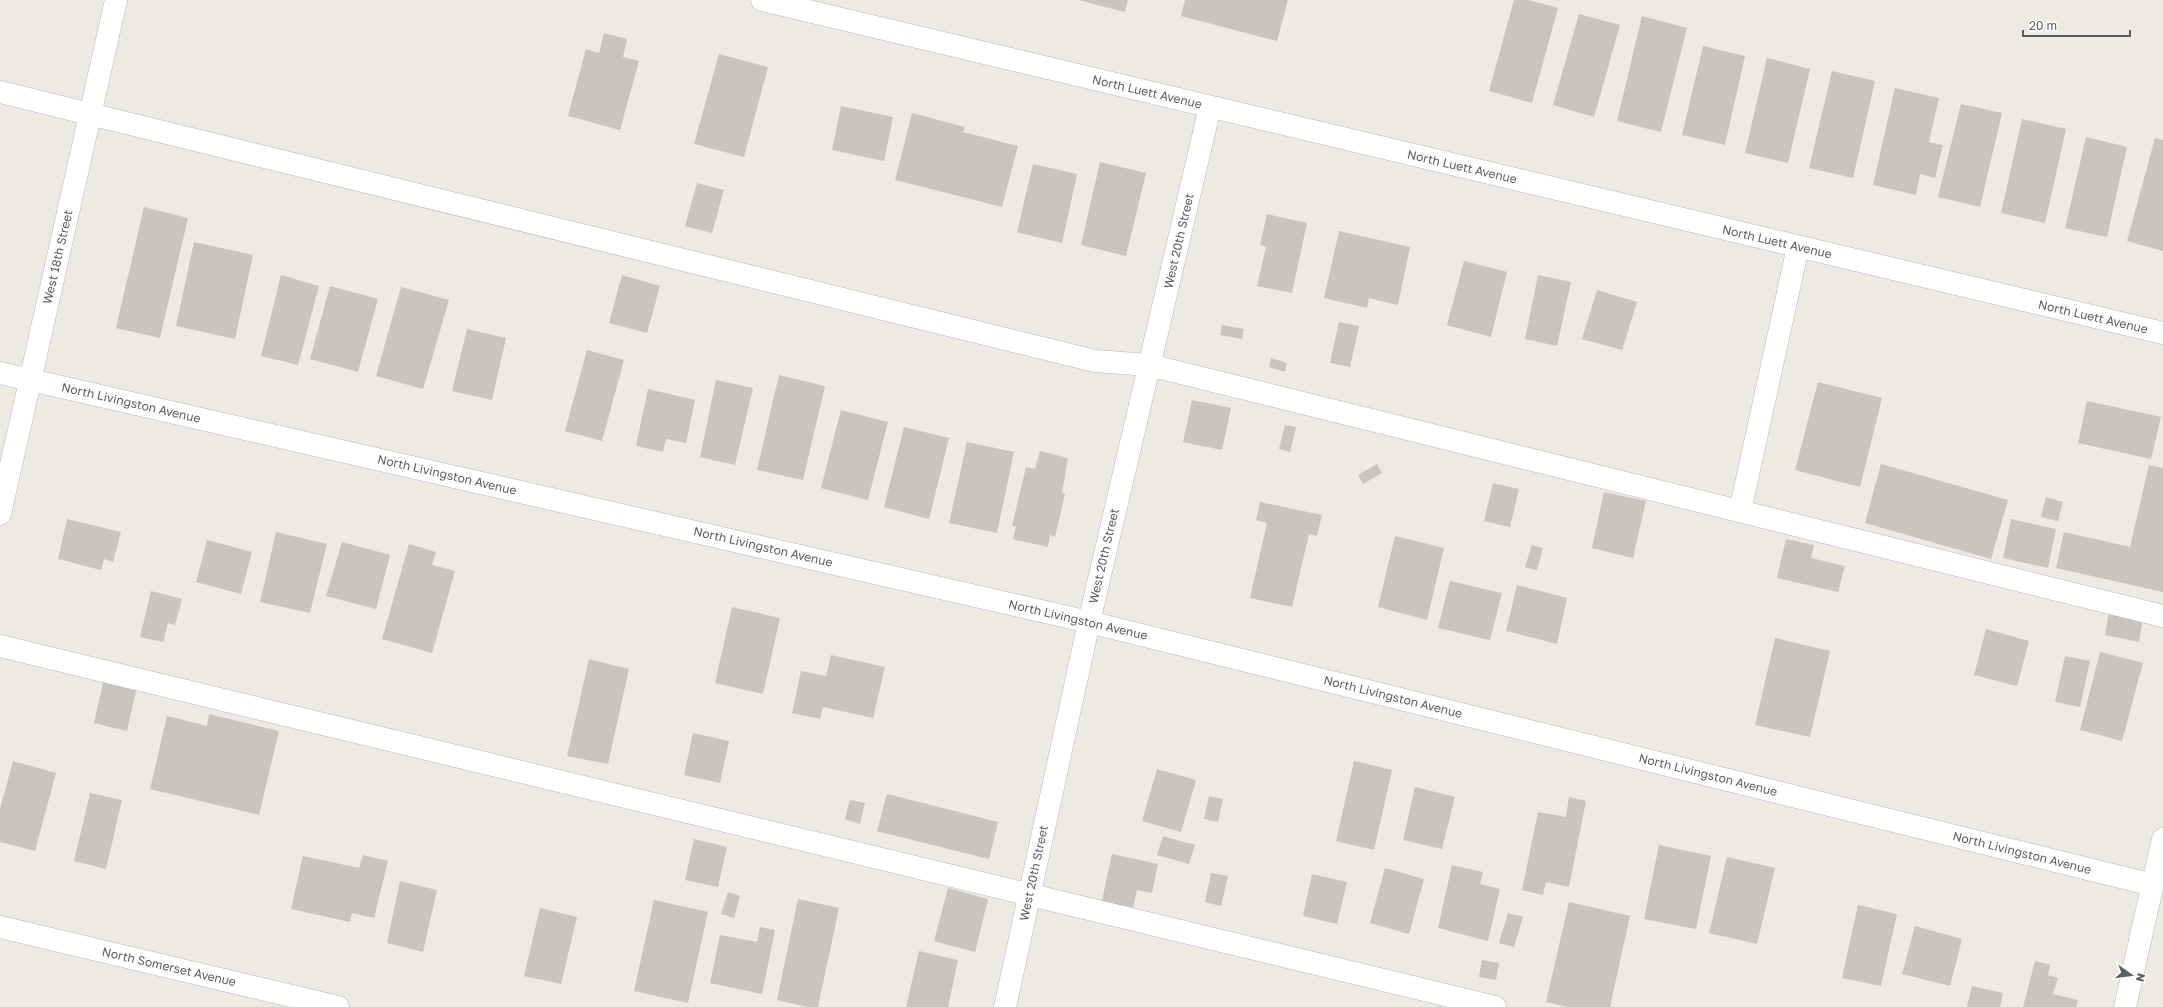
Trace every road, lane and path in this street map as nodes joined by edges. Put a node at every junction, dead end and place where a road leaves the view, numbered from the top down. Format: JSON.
{"nodes":[{"id":1,"x":116,"y":0,"type":"edge"},
{"id":2,"x":762,"y":0,"type":"edge"},
{"id":3,"x":0,"y":92,"type":"edge"},
{"id":4,"x":1210,"y":107,"type":"junction"},
{"id":5,"x":90,"y":114,"type":"junction"},
{"id":6,"x":1798,"y":247,"type":"junction"},
{"id":7,"x":2163,"y":333,"type":"edge"},
{"id":8,"x":1149,"y":365,"type":"junction"},
{"id":9,"x":0,"y":373,"type":"edge"},
{"id":10,"x":30,"y":380,"type":"junction"},
{"id":11,"x":1740,"y":511,"type":"junction"},
{"id":12,"x":0,"y":514,"type":"edge"},
{"id":13,"x":2163,"y":616,"type":"edge"},
{"id":14,"x":1089,"y":622,"type":"junction"},
{"id":15,"x":0,"y":646,"type":"edge"},
{"id":16,"x":2162,"y":848,"type":"edge"},
{"id":17,"x":2152,"y":885,"type":"junction"},
{"id":18,"x":1030,"y":893,"type":"junction"},
{"id":19,"x":0,"y":926,"type":"edge"},
{"id":20,"x":338,"y":1007,"type":"edge"},
{"id":21,"x":1005,"y":1007,"type":"edge"},
{"id":22,"x":1495,"y":1007,"type":"edge"},
{"id":23,"x":2125,"y":1007,"type":"edge"}],
"edges":[{"from":1,"to":5,"type":"street","name":"West 18th Street"},
{"from":2,"to":4,"type":"street","name":"North Luett Avenue"},
{"from":3,"to":5,"type":"street"},
{"from":4,"to":6,"type":"street","name":"North Luett Avenue"},
{"from":4,"to":8,"type":"street","name":"West 20th Street"},
{"from":5,"to":8,"type":"street"},
{"from":5,"to":10,"type":"street","name":"West 18th Street"},
{"from":6,"to":7,"type":"street","name":"North Luett Avenue"},
{"from":6,"to":11,"type":"street"},
{"from":8,"to":11,"type":"street"},
{"from":8,"to":14,"type":"street","name":"West 20th Street"},
{"from":9,"to":10,"type":"street","name":"North Livingston Avenue"},
{"from":10,"to":12,"type":"street","name":"West 18th Street"},
{"from":10,"to":14,"type":"street","name":"North Livingston Avenue"},
{"from":11,"to":13,"type":"street"},
{"from":14,"to":17,"type":"street","name":"North Livingston Avenue"},
{"from":14,"to":18,"type":"street","name":"West 20th Street"},
{"from":15,"to":18,"type":"street"},
{"from":16,"to":17,"type":"street"},
{"from":17,"to":23,"type":"street"},
{"from":18,"to":21,"type":"street","name":"West 20th Street"},
{"from":18,"to":22,"type":"street"},
{"from":19,"to":20,"type":"street","name":"North Somerset Avenue"}]}
